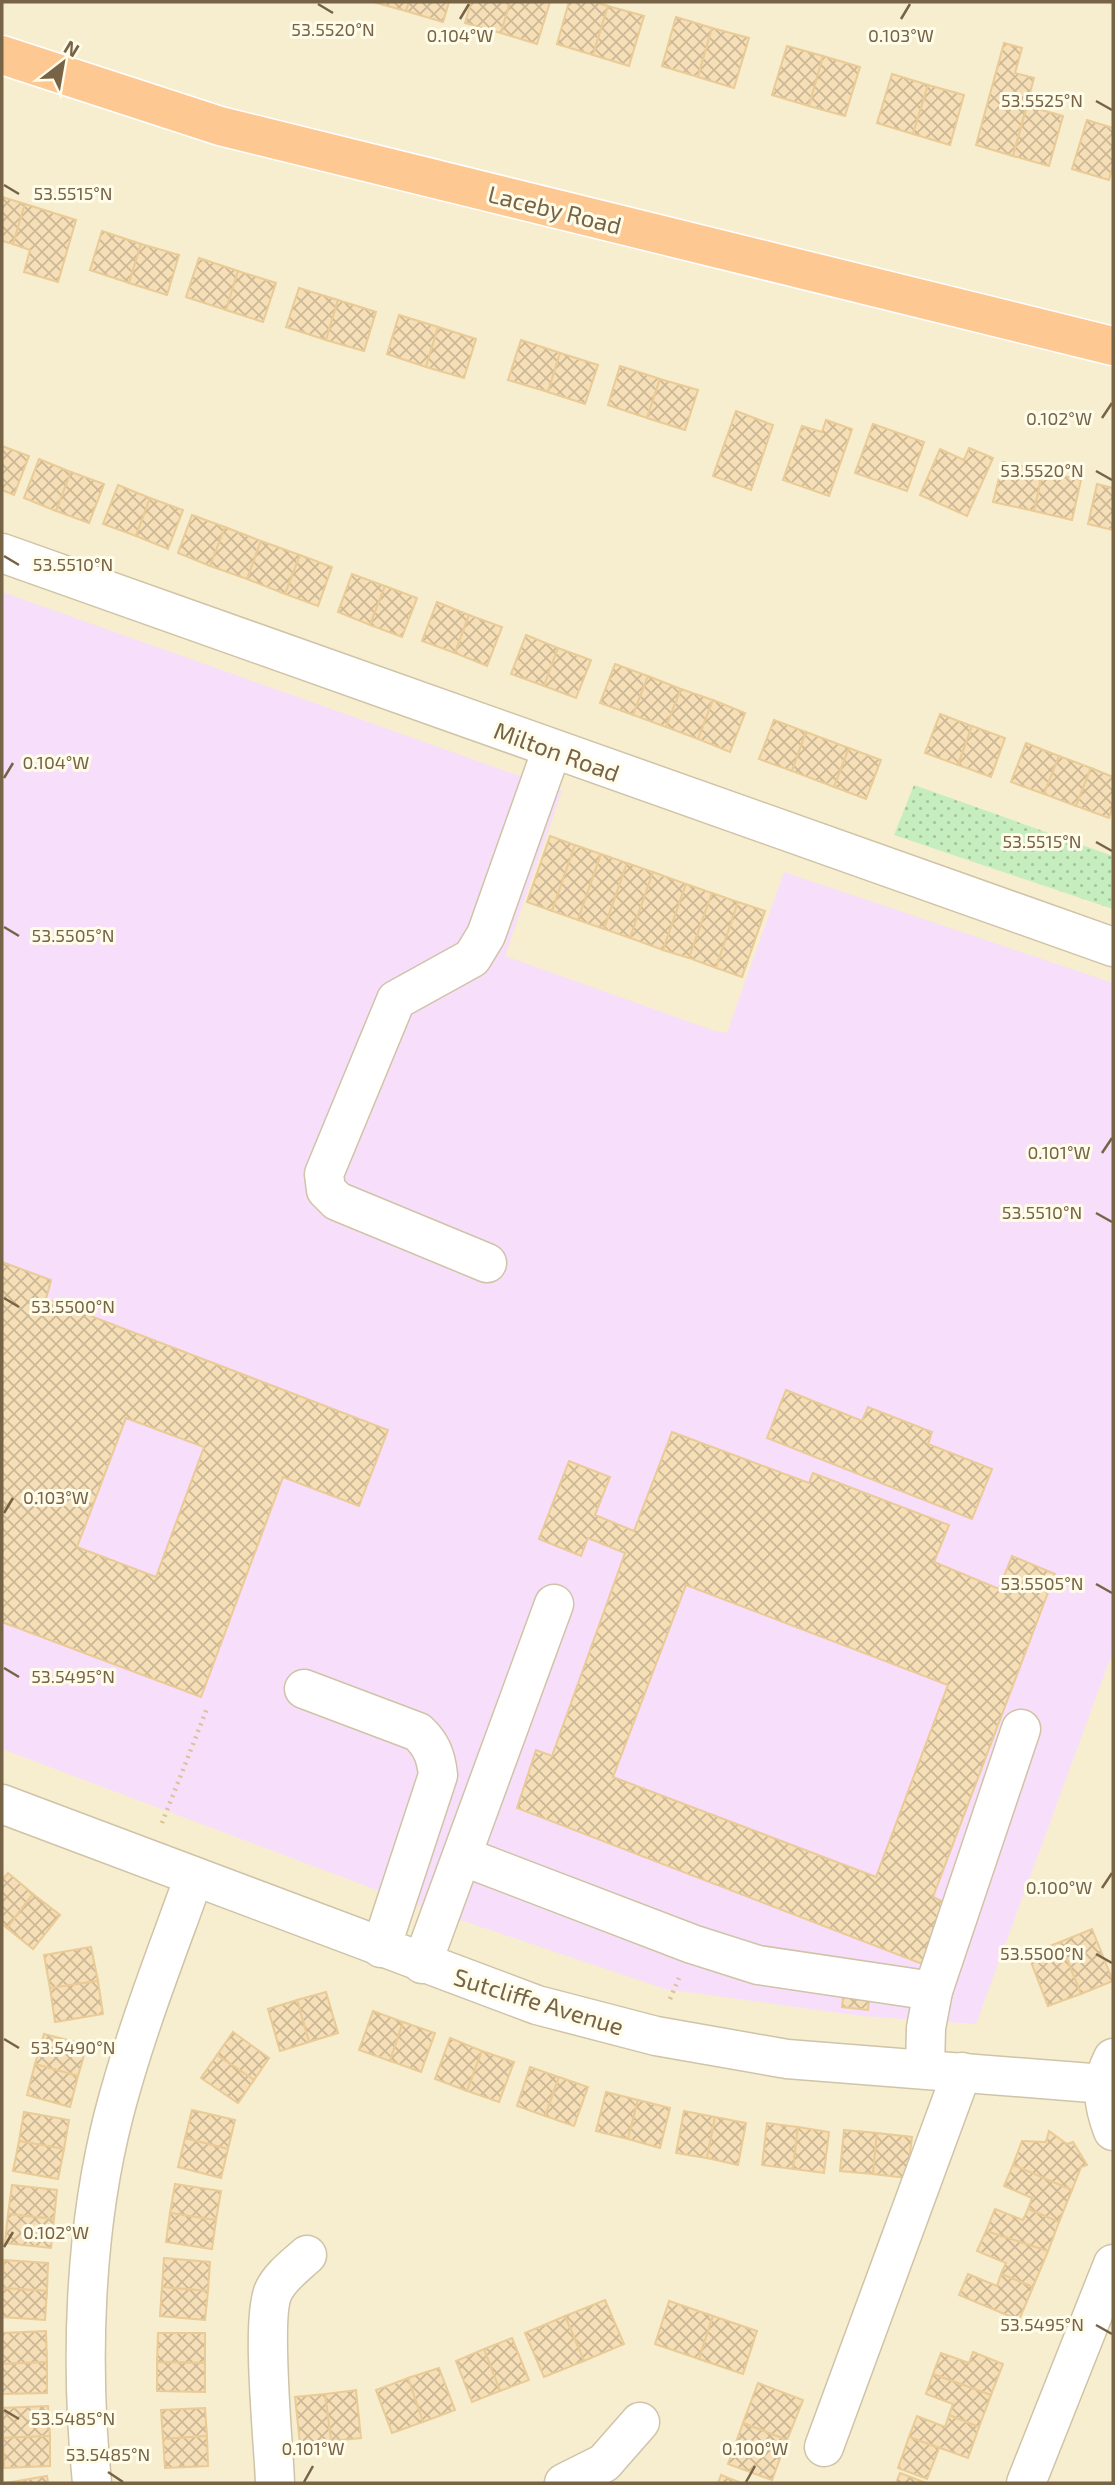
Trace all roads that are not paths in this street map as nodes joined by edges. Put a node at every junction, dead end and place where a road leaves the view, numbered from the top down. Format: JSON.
{"nodes":[{"id":1,"x":2,"y":55,"type":"edge"},
{"id":2,"x":1113,"y":346,"type":"edge"},
{"id":3,"x":2,"y":553,"type":"edge"},
{"id":4,"x":551,"y":749,"type":"junction"},
{"id":5,"x":1113,"y":947,"type":"edge"},
{"id":6,"x":487,"y":1263,"type":"dead end"},
{"id":7,"x":554,"y":1604,"type":"dead end"},
{"id":8,"x":304,"y":1689,"type":"dead end"},
{"id":9,"x":1021,"y":1729,"type":"dead end"},
{"id":10,"x":2,"y":1804,"type":"edge"},
{"id":11,"x":462,"y":1856,"type":"junction"},
{"id":12,"x":194,"y":1877,"type":"junction"},
{"id":13,"x":381,"y":1948,"type":"junction"},
{"id":14,"x":422,"y":1964,"type":"junction"},
{"id":15,"x":933,"y":1991,"type":"junction"},
{"id":16,"x":925,"y":2068,"type":"junction"},
{"id":17,"x":1108,"y":2071,"type":"edge"},
{"id":18,"x":962,"y":2072,"type":"junction"},
{"id":19,"x":1113,"y":2131,"type":"edge"},
{"id":20,"x":307,"y":2256,"type":"dead end"},
{"id":21,"x":1113,"y":2264,"type":"edge"},
{"id":22,"x":640,"y":2422,"type":"dead end"},
{"id":23,"x":824,"y":2447,"type":"dead end"},
{"id":24,"x":600,"y":2473,"type":"edge"},
{"id":25,"x":92,"y":2483,"type":"edge"},
{"id":26,"x":275,"y":2483,"type":"edge"},
{"id":27,"x":564,"y":2483,"type":"edge"},
{"id":28,"x":1026,"y":2483,"type":"edge"}],
"edges":[{"from":1,"to":2,"type":"highway","name":"Laceby Road"},
{"from":3,"to":4,"type":"street","name":"Milton Road"},
{"from":4,"to":5,"type":"street","name":"Milton Road"},
{"from":4,"to":6,"type":"street"},
{"from":7,"to":11,"type":"street"},
{"from":8,"to":13,"type":"street"},
{"from":9,"to":15,"type":"street"},
{"from":10,"to":12,"type":"street","name":"Sutcliffe Avenue"},
{"from":11,"to":14,"type":"street"},
{"from":11,"to":15,"type":"street"},
{"from":12,"to":13,"type":"street","name":"Sutcliffe Avenue"},
{"from":12,"to":25,"type":"street"},
{"from":13,"to":14,"type":"street","name":"Sutcliffe Avenue"},
{"from":14,"to":16,"type":"street","name":"Sutcliffe Avenue"},
{"from":15,"to":16,"type":"street"},
{"from":16,"to":18,"type":"street","name":"Sutcliffe Avenue"},
{"from":17,"to":18,"type":"street","name":"Sutcliffe Avenue"},
{"from":17,"to":19,"type":"street"},
{"from":18,"to":23,"type":"street"},
{"from":20,"to":26,"type":"street"},
{"from":21,"to":28,"type":"street"},
{"from":22,"to":24,"type":"street"},
{"from":24,"to":27,"type":"street"}]}
